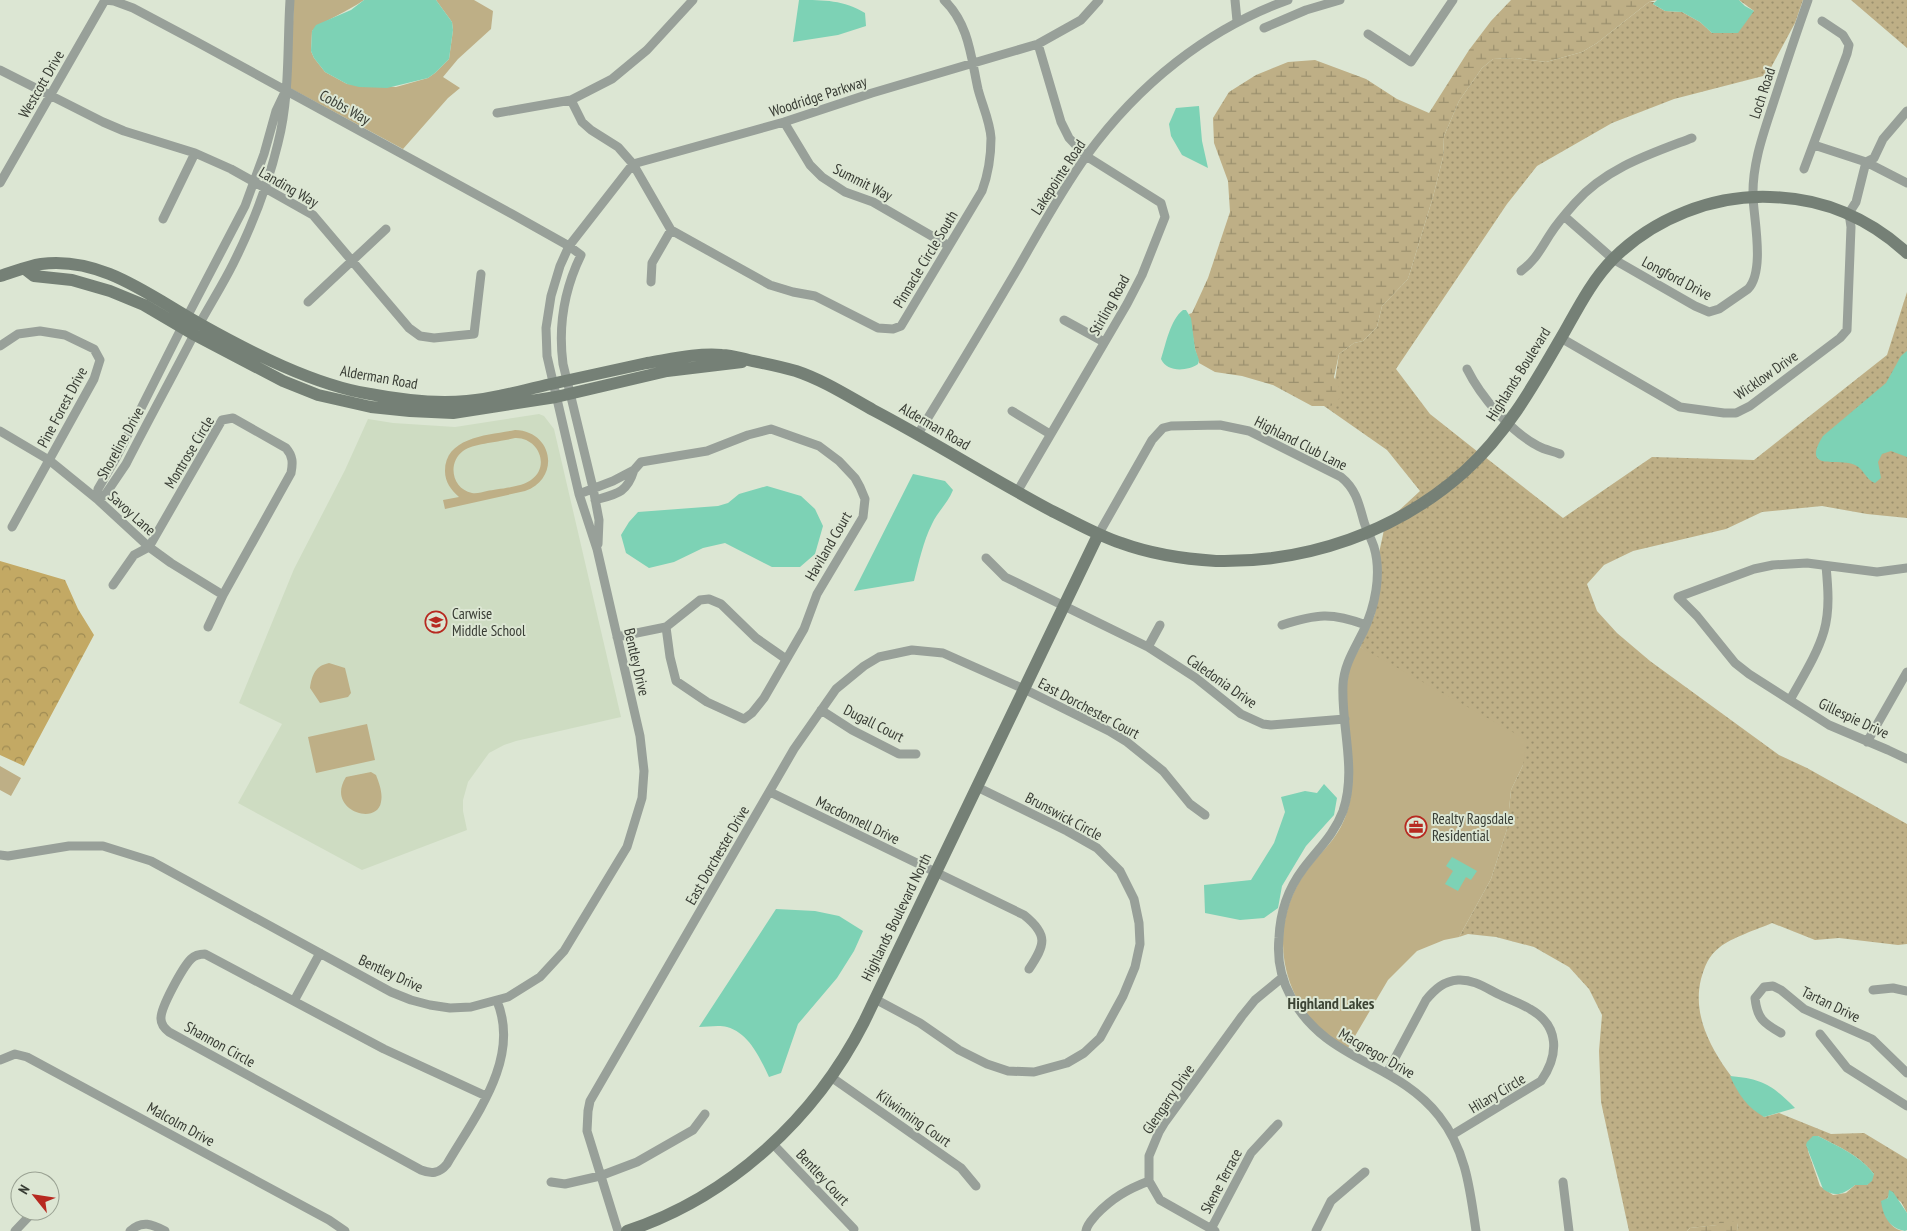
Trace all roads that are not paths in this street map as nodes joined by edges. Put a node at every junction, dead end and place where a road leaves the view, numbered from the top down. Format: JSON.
{"nodes":[{"id":1,"x":105,"y":0,"type":"edge"},
{"id":2,"x":290,"y":0,"type":"edge"},
{"id":3,"x":694,"y":0,"type":"edge"},
{"id":4,"x":944,"y":0,"type":"edge"},
{"id":5,"x":1235,"y":0,"type":"edge"},
{"id":6,"x":1288,"y":0,"type":"edge"},
{"id":7,"x":1340,"y":0,"type":"edge"},
{"id":8,"x":1453,"y":0,"type":"edge"},
{"id":9,"x":1808,"y":0,"type":"edge"},
{"id":10,"x":1095,"y":1,"type":"edge"},
{"id":11,"x":1237,"y":21,"type":"junction"},
{"id":12,"x":1822,"y":21,"type":"dead end"},
{"id":13,"x":1264,"y":28,"type":"dead end"},
{"id":14,"x":1368,"y":34,"type":"dead end"},
{"id":15,"x":1038,"y":44,"type":"junction"},
{"id":16,"x":974,"y":62,"type":"junction"},
{"id":17,"x":0,"y":70,"type":"edge"},
{"id":18,"x":286,"y":90,"type":"junction"},
{"id":19,"x":50,"y":94,"type":"junction"},
{"id":20,"x":571,"y":100,"type":"junction"},
{"id":21,"x":1907,"y":111,"type":"edge"},
{"id":22,"x":497,"y":113,"type":"dead end"},
{"id":23,"x":784,"y":122,"type":"junction"},
{"id":24,"x":1692,"y":138,"type":"dead end"},
{"id":25,"x":1814,"y":145,"type":"junction"},
{"id":26,"x":194,"y":153,"type":"junction"},
{"id":27,"x":1086,"y":156,"type":"junction"},
{"id":28,"x":1866,"y":162,"type":"junction"},
{"id":29,"x":633,"y":164,"type":"junction"},
{"id":30,"x":1804,"y":169,"type":"dead end"},
{"id":31,"x":0,"y":182,"type":"edge"},
{"id":32,"x":254,"y":183,"type":"junction"},
{"id":33,"x":1907,"y":183,"type":"edge"},
{"id":34,"x":264,"y":189,"type":"junction"},
{"id":35,"x":1753,"y":196,"type":"junction"},
{"id":36,"x":1848,"y":213,"type":"junction"},
{"id":37,"x":1564,"y":216,"type":"junction"},
{"id":38,"x":163,"y":219,"type":"dead end"},
{"id":39,"x":386,"y":229,"type":"dead end"},
{"id":40,"x":671,"y":230,"type":"junction"},
{"id":41,"x":569,"y":246,"type":"junction"},
{"id":42,"x":949,"y":246,"type":"junction"},
{"id":43,"x":1907,"y":253,"type":"edge"},
{"id":44,"x":1613,"y":259,"type":"junction"},
{"id":45,"x":352,"y":261,"type":"junction"},
{"id":46,"x":1521,"y":271,"type":"dead end"},
{"id":47,"x":482,"y":274,"type":"dead end"},
{"id":48,"x":0,"y":276,"type":"edge"},
{"id":49,"x":651,"y":282,"type":"dead end"},
{"id":50,"x":308,"y":302,"type":"dead end"},
{"id":51,"x":1064,"y":320,"type":"dead end"},
{"id":52,"x":184,"y":322,"type":"junction"},
{"id":53,"x":197,"y":330,"type":"junction"},
{"id":54,"x":1561,"y":338,"type":"junction"},
{"id":55,"x":1104,"y":342,"type":"junction"},
{"id":56,"x":0,"y":346,"type":"edge"},
{"id":57,"x":1467,"y":369,"type":"dead end"},
{"id":58,"x":553,"y":383,"type":"junction"},
{"id":59,"x":569,"y":387,"type":"junction"},
{"id":60,"x":556,"y":397,"type":"junction"},
{"id":61,"x":1012,"y":411,"type":"dead end"},
{"id":62,"x":1508,"y":424,"type":"junction"},
{"id":63,"x":0,"y":432,"type":"edge"},
{"id":64,"x":918,"y":434,"type":"junction"},
{"id":65,"x":1050,"y":434,"type":"junction"},
{"id":66,"x":1560,"y":454,"type":"dead end"},
{"id":67,"x":49,"y":460,"type":"junction"},
{"id":68,"x":634,"y":470,"type":"junction"},
{"id":69,"x":621,"y":477,"type":"junction"},
{"id":70,"x":627,"y":486,"type":"junction"},
{"id":71,"x":593,"y":488,"type":"junction"},
{"id":72,"x":1017,"y":492,"type":"junction"},
{"id":73,"x":579,"y":494,"type":"junction"},
{"id":74,"x":98,"y":499,"type":"junction"},
{"id":75,"x":596,"y":500,"type":"junction"},
{"id":76,"x":12,"y":527,"type":"dead end"},
{"id":77,"x":1368,"y":533,"type":"junction"},
{"id":78,"x":1098,"y":534,"type":"junction"},
{"id":79,"x":149,"y":547,"type":"junction"},
{"id":80,"x":597,"y":549,"type":"junction"},
{"id":81,"x":986,"y":558,"type":"dead end"},
{"id":82,"x":1826,"y":566,"type":"junction"},
{"id":83,"x":1907,"y":568,"type":"edge"},
{"id":84,"x":113,"y":585,"type":"dead end"},
{"id":85,"x":223,"y":595,"type":"junction"},
{"id":86,"x":1063,"y":606,"type":"junction"},
{"id":87,"x":1160,"y":625,"type":"dead end"},
{"id":88,"x":1282,"y":625,"type":"dead end"},
{"id":89,"x":1366,"y":625,"type":"junction"},
{"id":90,"x":208,"y":627,"type":"dead end"},
{"id":91,"x":666,"y":627,"type":"junction"},
{"id":92,"x":617,"y":637,"type":"junction"},
{"id":93,"x":1148,"y":647,"type":"junction"},
{"id":94,"x":786,"y":659,"type":"junction"},
{"id":95,"x":1907,"y":672,"type":"edge"},
{"id":96,"x":1024,"y":689,"type":"junction"},
{"id":97,"x":1790,"y":700,"type":"junction"},
{"id":98,"x":821,"y":710,"type":"junction"},
{"id":99,"x":1345,"y":719,"type":"junction"},
{"id":100,"x":1867,"y":742,"type":"junction"},
{"id":101,"x":916,"y":754,"type":"dead end"},
{"id":102,"x":1907,"y":759,"type":"edge"},
{"id":103,"x":977,"y":787,"type":"junction"},
{"id":104,"x":770,"y":792,"type":"junction"},
{"id":105,"x":1205,"y":814,"type":"dead end"},
{"id":106,"x":0,"y":855,"type":"edge"},
{"id":107,"x":935,"y":872,"type":"junction"},
{"id":108,"x":320,"y":953,"type":"junction"},
{"id":109,"x":1029,"y":969,"type":"dead end"},
{"id":110,"x":1283,"y":977,"type":"junction"},
{"id":111,"x":1873,"y":990,"type":"dead end"},
{"id":112,"x":1907,"y":991,"type":"edge"},
{"id":113,"x":875,"y":999,"type":"junction"},
{"id":114,"x":294,"y":1001,"type":"junction"},
{"id":115,"x":497,"y":1001,"type":"junction"},
{"id":116,"x":1781,"y":1034,"type":"dead end"},
{"id":117,"x":1820,"y":1034,"type":"dead end"},
{"id":118,"x":0,"y":1060,"type":"edge"},
{"id":119,"x":1387,"y":1073,"type":"junction"},
{"id":120,"x":1907,"y":1073,"type":"edge"},
{"id":121,"x":831,"y":1077,"type":"junction"},
{"id":122,"x":486,"y":1096,"type":"junction"},
{"id":123,"x":1907,"y":1106,"type":"edge"},
{"id":124,"x":705,"y":1114,"type":"dead end"},
{"id":125,"x":1278,"y":1124,"type":"dead end"},
{"id":126,"x":1452,"y":1135,"type":"junction"},
{"id":127,"x":773,"y":1144,"type":"junction"},
{"id":128,"x":1365,"y":1172,"type":"dead end"},
{"id":129,"x":600,"y":1176,"type":"junction"},
{"id":130,"x":1149,"y":1181,"type":"junction"},
{"id":131,"x":552,"y":1182,"type":"dead end"},
{"id":132,"x":1562,"y":1182,"type":"dead end"},
{"id":133,"x":976,"y":1186,"type":"dead end"},
{"id":134,"x":24,"y":1221,"type":"edge"},
{"id":135,"x":854,"y":1229,"type":"dead end"},
{"id":136,"x":1213,"y":1230,"type":"edge"},
{"id":137,"x":15,"y":1231,"type":"edge"},
{"id":138,"x":130,"y":1231,"type":"edge"},
{"id":139,"x":165,"y":1231,"type":"edge"},
{"id":140,"x":345,"y":1231,"type":"edge"},
{"id":141,"x":618,"y":1231,"type":"edge"},
{"id":142,"x":627,"y":1231,"type":"edge"},
{"id":143,"x":1086,"y":1231,"type":"edge"},
{"id":144,"x":1316,"y":1231,"type":"edge"},
{"id":145,"x":1476,"y":1231,"type":"edge"},
{"id":146,"x":1569,"y":1231,"type":"edge"}],
"edges":[{"from":1,"to":18,"type":"street","name":"Cobbs Way"},
{"from":1,"to":19,"type":"street","name":"Westcott Drive"},
{"from":2,"to":18,"type":"street","name":"Shoreline Drive"},
{"from":3,"to":20,"type":"street"},
{"from":4,"to":16,"type":"street","name":"Pinnacle Circle South"},
{"from":5,"to":11,"type":"street"},
{"from":6,"to":11,"type":"street","name":"Lakepointe Road"},
{"from":7,"to":13,"type":"street"},
{"from":8,"to":14,"type":"street"},
{"from":9,"to":35,"type":"street","name":"Loch Road"},
{"from":10,"to":15,"type":"street","name":"Woodridge Parkway"},
{"from":11,"to":27,"type":"street","name":"Lakepointe Road"},
{"from":12,"to":25,"type":"street"},
{"from":15,"to":16,"type":"street","name":"Woodridge Parkway"},
{"from":15,"to":27,"type":"street","name":"Stirling Road"},
{"from":16,"to":23,"type":"street","name":"Woodridge Parkway"},
{"from":16,"to":42,"type":"street","name":"Pinnacle Circle South"},
{"from":17,"to":19,"type":"street","name":"Landing Way"},
{"from":18,"to":32,"type":"street","name":"Shoreline Drive"},
{"from":18,"to":34,"type":"street","name":"Shoreline Drive"},
{"from":18,"to":41,"type":"street","name":"Cobbs Way"},
{"from":19,"to":26,"type":"street","name":"Landing Way"},
{"from":19,"to":31,"type":"street","name":"Westcott Drive"},
{"from":20,"to":22,"type":"street"},
{"from":20,"to":29,"type":"street"},
{"from":21,"to":28,"type":"street"},
{"from":23,"to":29,"type":"street","name":"Woodridge Parkway"},
{"from":23,"to":42,"type":"street","name":"Summit Way"},
{"from":24,"to":37,"type":"street"},
{"from":25,"to":28,"type":"street"},
{"from":25,"to":30,"type":"street"},
{"from":26,"to":32,"type":"street","name":"Landing Way"},
{"from":26,"to":38,"type":"street"},
{"from":27,"to":55,"type":"street","name":"Stirling Road"},
{"from":27,"to":64,"type":"street","name":"Lakepointe Road"},
{"from":28,"to":33,"type":"street"},
{"from":28,"to":36,"type":"street"},
{"from":29,"to":40,"type":"street"},
{"from":29,"to":41,"type":"street"},
{"from":32,"to":34,"type":"street","name":"Landing Way"},
{"from":32,"to":52,"type":"street","name":"Shoreline Drive"},
{"from":34,"to":45,"type":"street","name":"Landing Way"},
{"from":34,"to":53,"type":"street","name":"Shoreline Drive"},
{"from":35,"to":36,"type":"street","name":"Highlands Boulevard"},
{"from":35,"to":44,"type":"street","name":"Highlands Boulevard"},
{"from":35,"to":44,"type":"street","name":"Longford Drive"},
{"from":36,"to":43,"type":"street","name":"Highlands Boulevard"},
{"from":36,"to":54,"type":"street","name":"Wicklow Drive"},
{"from":37,"to":44,"type":"street","name":"Longford Drive"},
{"from":37,"to":46,"type":"street"},
{"from":39,"to":45,"type":"street"},
{"from":40,"to":42,"type":"street","name":"Pinnacle Circle South"},
{"from":40,"to":49,"type":"street"},
{"from":41,"to":58,"type":"street","name":"Bentley Drive"},
{"from":41,"to":59,"type":"street","name":"Bentley Drive"},
{"from":44,"to":54,"type":"street","name":"Highlands Boulevard"},
{"from":45,"to":47,"type":"street","name":"Landing Way"},
{"from":45,"to":50,"type":"street"},
{"from":48,"to":52,"type":"street","name":"Alderman Road"},
{"from":51,"to":55,"type":"street"},
{"from":52,"to":53,"type":"street","name":"Alderman Road"},
{"from":52,"to":74,"type":"street","name":"Shoreline Drive"},
{"from":53,"to":58,"type":"street","name":"Alderman Road"},
{"from":53,"to":60,"type":"street","name":"Alderman Road"},
{"from":53,"to":74,"type":"street","name":"Shoreline Drive"},
{"from":54,"to":62,"type":"street","name":"Highlands Boulevard"},
{"from":55,"to":65,"type":"street","name":"Stirling Road"},
{"from":56,"to":67,"type":"street","name":"Pine Forest Drive"},
{"from":57,"to":62,"type":"street"},
{"from":58,"to":59,"type":"street","name":"Alderman Road"},
{"from":58,"to":60,"type":"street","name":"Bentley Drive"},
{"from":59,"to":60,"type":"street","name":"Alderman Road"},
{"from":59,"to":64,"type":"street","name":"Alderman Road"},
{"from":59,"to":71,"type":"street","name":"Bentley Drive"},
{"from":60,"to":73,"type":"street","name":"Bentley Drive"},
{"from":61,"to":65,"type":"street"},
{"from":62,"to":66,"type":"street"},
{"from":62,"to":77,"type":"street","name":"Highlands Boulevard"},
{"from":63,"to":67,"type":"street","name":"Savoy Lane"},
{"from":64,"to":72,"type":"street","name":"Alderman Road"},
{"from":65,"to":72,"type":"street","name":"Stirling Road"},
{"from":67,"to":74,"type":"street","name":"Savoy Lane"},
{"from":67,"to":76,"type":"street"},
{"from":68,"to":69,"type":"street","name":"Haviland Court"},
{"from":68,"to":70,"type":"street"},
{"from":68,"to":94,"type":"street","name":"Haviland Court"},
{"from":69,"to":70,"type":"street"},
{"from":69,"to":71,"type":"street","name":"Haviland Court"},
{"from":70,"to":75,"type":"street"},
{"from":71,"to":73,"type":"street","name":"Haviland Court"},
{"from":71,"to":75,"type":"street","name":"Bentley Drive"},
{"from":72,"to":78,"type":"street","name":"Alderman Road"},
{"from":73,"to":80,"type":"street","name":"Bentley Drive"},
{"from":74,"to":79,"type":"street","name":"Savoy Lane"},
{"from":75,"to":80,"type":"street","name":"Bentley Drive"},
{"from":77,"to":78,"type":"street","name":"Highlands Boulevard"},
{"from":77,"to":78,"type":"street","name":"Highland Club Lane"},
{"from":77,"to":89,"type":"street","name":"Macgregor Drive"},
{"from":78,"to":86,"type":"street","name":"Highlands Boulevard North"},
{"from":79,"to":84,"type":"street"},
{"from":79,"to":85,"type":"street","name":"Savoy Lane"},
{"from":79,"to":85,"type":"street","name":"Montrose Circle"},
{"from":80,"to":92,"type":"street","name":"Bentley Drive"},
{"from":81,"to":86,"type":"street","name":"Caledonia Drive"},
{"from":82,"to":83,"type":"street"},
{"from":82,"to":97,"type":"street"},
{"from":82,"to":97,"type":"street","name":"Gillespie Drive"},
{"from":85,"to":90,"type":"street","name":"Montrose Circle"},
{"from":86,"to":93,"type":"street","name":"Caledonia Drive"},
{"from":86,"to":96,"type":"street","name":"Highlands Boulevard North"},
{"from":87,"to":93,"type":"street"},
{"from":88,"to":89,"type":"street"},
{"from":89,"to":99,"type":"street","name":"Macgregor Drive"},
{"from":91,"to":92,"type":"street"},
{"from":91,"to":94,"type":"street"},
{"from":91,"to":94,"type":"street","name":"Haviland Court"},
{"from":92,"to":115,"type":"street","name":"Bentley Drive"},
{"from":93,"to":99,"type":"street","name":"Caledonia Drive"},
{"from":95,"to":100,"type":"street"},
{"from":96,"to":98,"type":"street","name":"East Dorchester Drive"},
{"from":96,"to":103,"type":"street","name":"Highlands Boulevard North"},
{"from":96,"to":105,"type":"street","name":"East Dorchester Court"},
{"from":97,"to":100,"type":"street","name":"Gillespie Drive"},
{"from":98,"to":101,"type":"street","name":"Dugall Court"},
{"from":98,"to":104,"type":"street","name":"East Dorchester Drive"},
{"from":99,"to":110,"type":"street","name":"Macgregor Drive"},
{"from":100,"to":102,"type":"street","name":"Gillespie Drive"},
{"from":103,"to":107,"type":"street","name":"Highlands Boulevard North"},
{"from":103,"to":113,"type":"street","name":"Brunswick Circle"},
{"from":104,"to":107,"type":"street","name":"Macdonnell Drive"},
{"from":104,"to":129,"type":"street","name":"East Dorchester Drive"},
{"from":106,"to":108,"type":"street","name":"Bentley Drive"},
{"from":107,"to":109,"type":"street","name":"Macdonnell Drive"},
{"from":107,"to":113,"type":"street","name":"Highlands Boulevard North"},
{"from":108,"to":114,"type":"street"},
{"from":108,"to":115,"type":"street","name":"Bentley Drive"},
{"from":110,"to":119,"type":"street","name":"Macgregor Drive"},
{"from":110,"to":130,"type":"street","name":"Glengarry Drive"},
{"from":111,"to":112,"type":"street"},
{"from":113,"to":121,"type":"street","name":"Highlands Boulevard North"},
{"from":114,"to":122,"type":"street","name":"Shannon Circle"},
{"from":114,"to":122,"type":"street","name":"Shannon Circle"},
{"from":115,"to":122,"type":"street","name":"Shannon Circle"},
{"from":116,"to":120,"type":"street","name":"Tartan Drive"},
{"from":117,"to":123,"type":"street"},
{"from":118,"to":140,"type":"street","name":"Malcolm Drive"},
{"from":119,"to":126,"type":"street","name":"Macgregor Drive"},
{"from":119,"to":126,"type":"street","name":"Hilary Circle"},
{"from":121,"to":127,"type":"street","name":"Highlands Boulevard North"},
{"from":121,"to":133,"type":"street","name":"Kilwinning Court"},
{"from":124,"to":129,"type":"street"},
{"from":125,"to":136,"type":"street","name":"Skene Terrace"},
{"from":126,"to":145,"type":"street","name":"Macgregor Drive"},
{"from":127,"to":135,"type":"street","name":"Bentley Court"},
{"from":127,"to":142,"type":"street","name":"Highlands Boulevard North"},
{"from":128,"to":144,"type":"street"},
{"from":129,"to":131,"type":"street"},
{"from":129,"to":141,"type":"street","name":"East Dorchester Drive"},
{"from":130,"to":136,"type":"street"},
{"from":130,"to":143,"type":"street"},
{"from":132,"to":146,"type":"street"},
{"from":134,"to":137,"type":"street"},
{"from":138,"to":139,"type":"street"}]}
